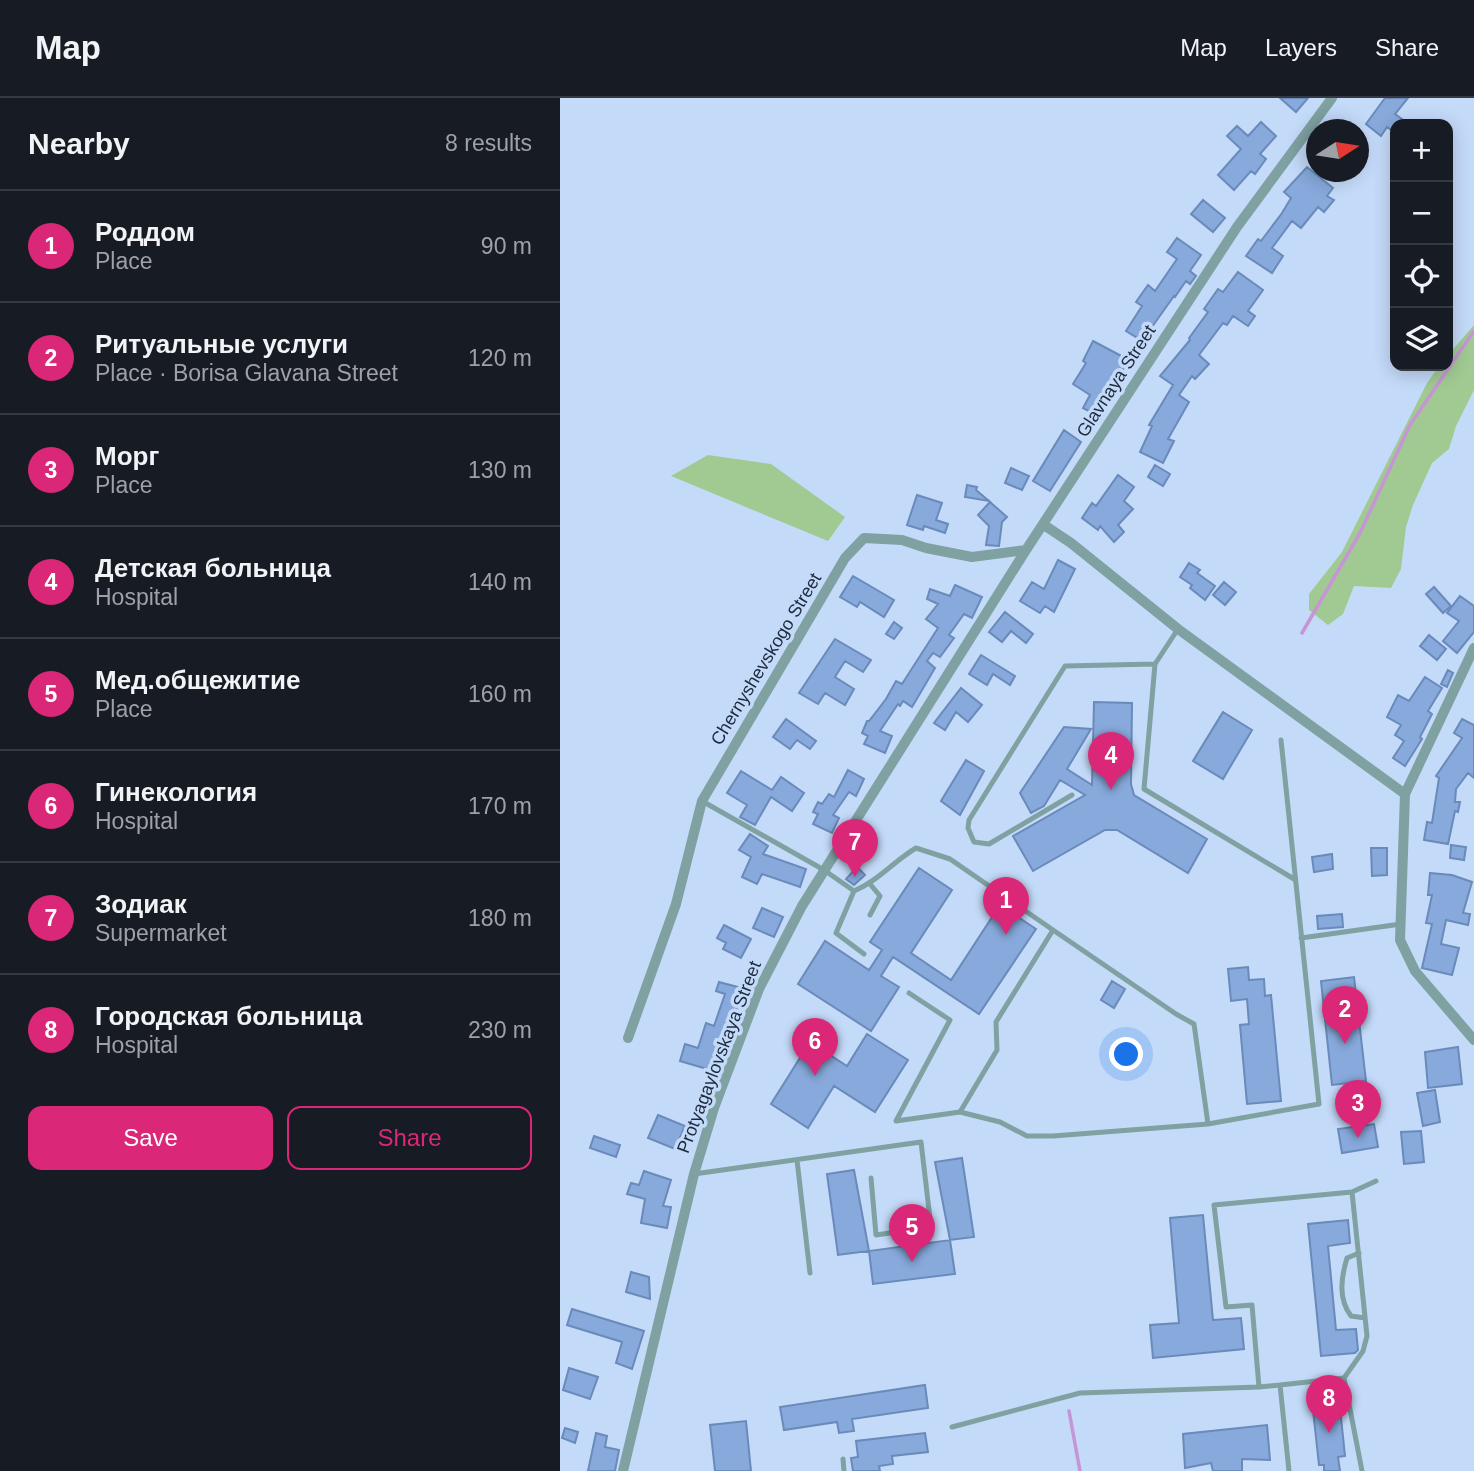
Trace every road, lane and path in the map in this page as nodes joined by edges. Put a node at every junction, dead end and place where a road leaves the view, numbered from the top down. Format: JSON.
{"nodes":[{"id":1,"x":1332,"y":98,"type":"edge"},
{"id":2,"x":1044,"y":525,"type":"junction"},
{"id":3,"x":1026,"y":550,"type":"junction"},
{"id":4,"x":1178,"y":628,"type":"junction"},
{"id":5,"x":1474,"y":648,"type":"edge"},
{"id":6,"x":1155,"y":664,"type":"junction"},
{"id":7,"x":1281,"y":740,"type":"dead end"},
{"id":8,"x":1072,"y":794,"type":"dead end"},
{"id":9,"x":1405,"y":794,"type":"junction"},
{"id":10,"x":702,"y":801,"type":"junction"},
{"id":11,"x":824,"y":870,"type":"junction"},
{"id":12,"x":1295,"y":880,"type":"junction"},
{"id":13,"x":870,"y":884,"type":"junction"},
{"id":14,"x":853,"y":891,"type":"junction"},
{"id":15,"x":870,"y":915,"type":"dead end"},
{"id":16,"x":1401,"y":924,"type":"junction"},
{"id":17,"x":1053,"y":930,"type":"junction"},
{"id":18,"x":1301,"y":938,"type":"junction"},
{"id":19,"x":864,"y":954,"type":"dead end"},
{"id":20,"x":909,"y":993,"type":"dead end"},
{"id":21,"x":628,"y":1038,"type":"dead end"},
{"id":22,"x":1474,"y":1040,"type":"edge"},
{"id":23,"x":960,"y":1112,"type":"junction"},
{"id":24,"x":1208,"y":1124,"type":"junction"},
{"id":25,"x":797,"y":1160,"type":"junction"},
{"id":26,"x":694,"y":1174,"type":"junction"},
{"id":27,"x":871,"y":1178,"type":"dead end"},
{"id":28,"x":1376,"y":1181,"type":"dead end"},
{"id":29,"x":1352,"y":1192,"type":"junction"},
{"id":30,"x":1359,"y":1253,"type":"junction"},
{"id":31,"x":810,"y":1273,"type":"dead end"},
{"id":32,"x":1365,"y":1318,"type":"junction"},
{"id":33,"x":1345,"y":1378,"type":"junction"},
{"id":34,"x":1280,"y":1385,"type":"junction"},
{"id":35,"x":1259,"y":1387,"type":"junction"},
{"id":36,"x":952,"y":1427,"type":"dead end"},
{"id":37,"x":843,"y":1459,"type":"dead end"},
{"id":38,"x":623,"y":1471,"type":"edge"},
{"id":39,"x":844,"y":1471,"type":"edge"},
{"id":40,"x":1289,"y":1471,"type":"edge"},
{"id":41,"x":1362,"y":1471,"type":"edge"}],
"edges":[{"from":1,"to":2,"type":"street","name":"Glavnaya Street"},
{"from":2,"to":3,"type":"street","name":"Glavnaya Street"},
{"from":2,"to":4,"type":"street"},
{"from":3,"to":10,"type":"street","name":"Chernyshevskogo Street"},
{"from":3,"to":11,"type":"street","name":"Protyagaylovskaya Street"},
{"from":4,"to":6,"type":"lane"},
{"from":4,"to":9,"type":"street"},
{"from":5,"to":9,"type":"street"},
{"from":6,"to":8,"type":"lane"},
{"from":6,"to":12,"type":"lane"},
{"from":7,"to":12,"type":"lane"},
{"from":9,"to":16,"type":"street"},
{"from":10,"to":11,"type":"lane"},
{"from":10,"to":21,"type":"street","name":"Chernyshevskogo Street"},
{"from":11,"to":14,"type":"lane"},
{"from":11,"to":26,"type":"street","name":"Protyagaylovskaya Street"},
{"from":12,"to":18,"type":"lane"},
{"from":13,"to":14,"type":"lane"},
{"from":13,"to":15,"type":"lane"},
{"from":13,"to":17,"type":"lane"},
{"from":14,"to":19,"type":"lane"},
{"from":16,"to":18,"type":"lane"},
{"from":16,"to":22,"type":"street"},
{"from":17,"to":23,"type":"lane"},
{"from":17,"to":24,"type":"lane"},
{"from":18,"to":24,"type":"lane"},
{"from":20,"to":23,"type":"lane"},
{"from":23,"to":24,"type":"lane"},
{"from":25,"to":26,"type":"lane"},
{"from":25,"to":27,"type":"lane"},
{"from":25,"to":31,"type":"lane"},
{"from":26,"to":38,"type":"street","name":"Protyagaylovskaya Street"},
{"from":28,"to":29,"type":"lane"},
{"from":29,"to":30,"type":"lane"},
{"from":29,"to":35,"type":"lane"},
{"from":30,"to":32,"type":"lane"},
{"from":30,"to":32,"type":"lane"},
{"from":32,"to":33,"type":"lane"},
{"from":33,"to":34,"type":"lane"},
{"from":33,"to":41,"type":"lane"},
{"from":34,"to":35,"type":"lane"},
{"from":34,"to":40,"type":"lane"},
{"from":35,"to":36,"type":"lane"},
{"from":37,"to":39,"type":"lane"}]}
